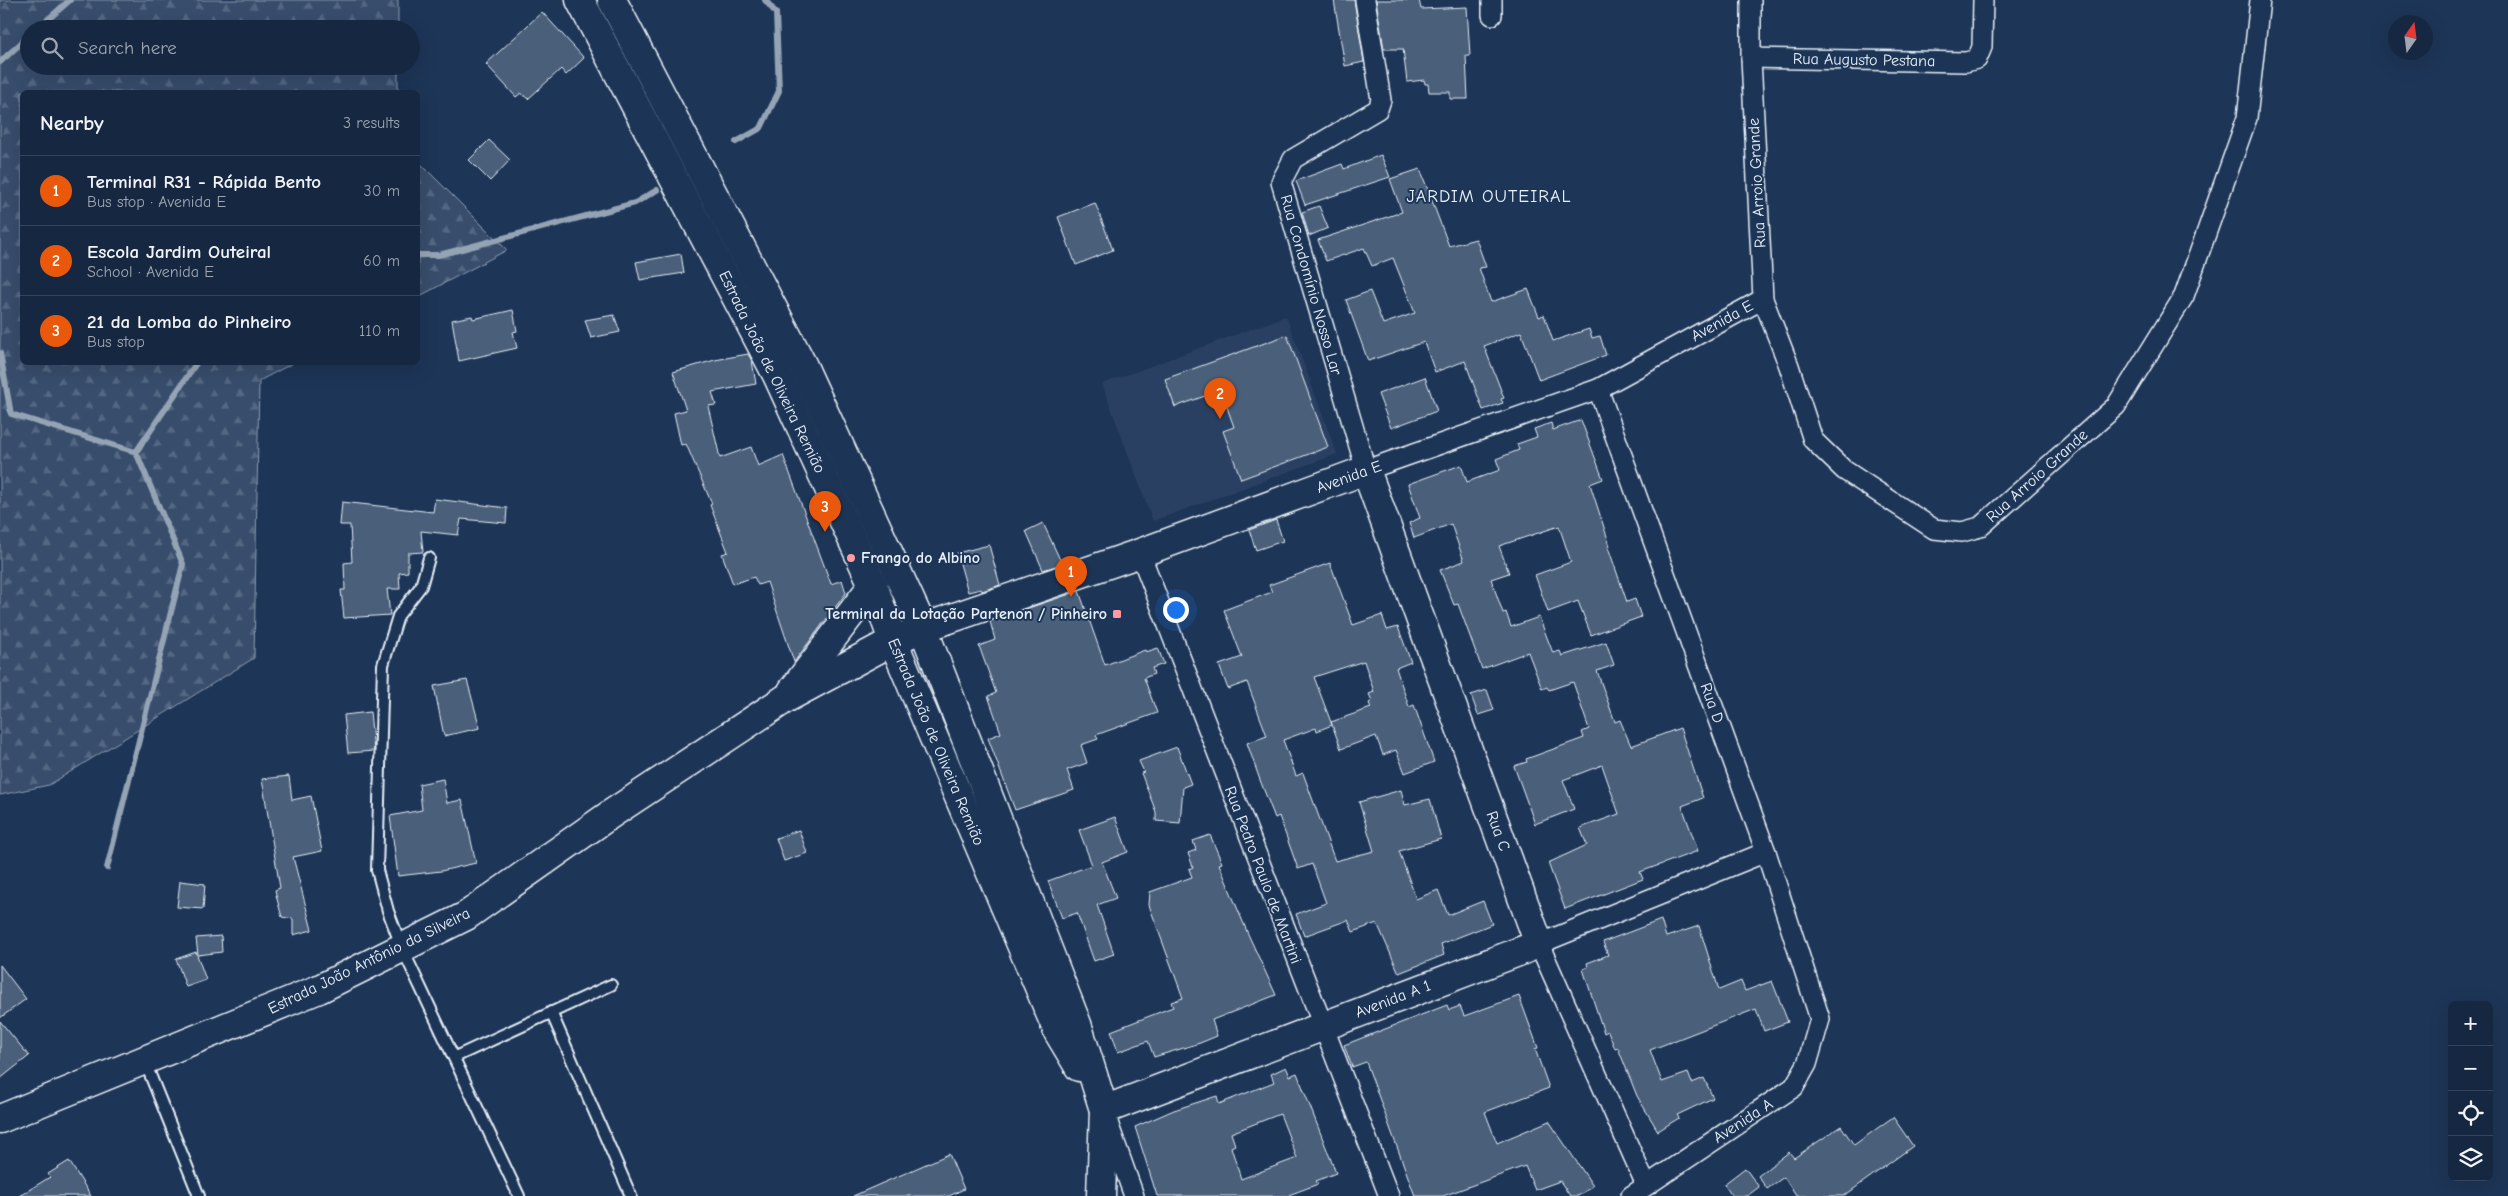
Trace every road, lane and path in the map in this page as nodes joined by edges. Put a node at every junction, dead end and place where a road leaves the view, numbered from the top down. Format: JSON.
{"nodes":[{"id":1,"x":580,"y":0,"type":"edge"},
{"id":2,"x":612,"y":0,"type":"edge"},
{"id":3,"x":1365,"y":0,"type":"edge"},
{"id":4,"x":1751,"y":0,"type":"edge"},
{"id":5,"x":1983,"y":0,"type":"edge"},
{"id":6,"x":2260,"y":0,"type":"edge"},
{"id":7,"x":1751,"y":58,"type":"junction"},
{"id":8,"x":1763,"y":299,"type":"junction"},
{"id":9,"x":1598,"y":389,"type":"junction"},
{"id":10,"x":1366,"y":470,"type":"junction"},
{"id":11,"x":1140,"y":554,"type":"junction"},
{"id":12,"x":429,"y":558,"type":"dead end"},
{"id":13,"x":873,"y":585,"type":"junction"},
{"id":14,"x":923,"y":628,"type":"junction"},
{"id":15,"x":893,"y":641,"type":"junction"},
{"id":16,"x":785,"y":700,"type":"junction"},
{"id":17,"x":1766,"y":852,"type":"junction"},
{"id":18,"x":1539,"y":944,"type":"junction"},
{"id":19,"x":402,"y":948,"type":"junction"},
{"id":20,"x":611,"y":985,"type":"dead end"},
{"id":21,"x":551,"y":1012,"type":"junction"},
{"id":22,"x":1820,"y":1019,"type":"joint"},
{"id":23,"x":1322,"y":1025,"type":"junction"},
{"id":24,"x":454,"y":1057,"type":"junction"},
{"id":25,"x":145,"y":1061,"type":"junction"},
{"id":26,"x":1104,"y":1110,"type":"junction"},
{"id":27,"x":9,"y":1116,"type":"edge"},
{"id":28,"x":0,"y":1133,"type":"edge"},
{"id":29,"x":1646,"y":1185,"type":"junction"},
{"id":30,"x":200,"y":1196,"type":"edge"},
{"id":31,"x":519,"y":1196,"type":"edge"},
{"id":32,"x":631,"y":1196,"type":"edge"},
{"id":33,"x":1101,"y":1196,"type":"edge"},
{"id":34,"x":1134,"y":1196,"type":"edge"},
{"id":35,"x":1389,"y":1196,"type":"edge"},
{"id":36,"x":1630,"y":1196,"type":"edge"}],
"edges":[{"from":1,"to":13,"type":"main road","name":"Estrada João de Oliveira Remião"},
{"from":2,"to":14,"type":"main road","name":"Estrada João de Oliveira Remião"},
{"from":3,"to":10,"type":"street","name":"Rua Condomínio Nosso Lar"},
{"from":4,"to":7,"type":"street","name":"Rua Arroio Grande"},
{"from":5,"to":7,"type":"street","name":"Rua Augusto Pestana"},
{"from":6,"to":8,"type":"street","name":"Rua Arroio Grande"},
{"from":7,"to":8,"type":"street","name":"Rua Arroio Grande"},
{"from":8,"to":9,"type":"street","name":"Avenida E"},
{"from":9,"to":10,"type":"street","name":"Avenida E"},
{"from":9,"to":17,"type":"street","name":"Rua D"},
{"from":10,"to":11,"type":"main road","name":"Avenida E"},
{"from":10,"to":18,"type":"main road","name":"Rua C"},
{"from":11,"to":14,"type":"main road","name":"Avenida E"},
{"from":11,"to":23,"type":"street","name":"Rua Pedro Paulo de Martini"},
{"from":12,"to":19,"type":"lane"},
{"from":13,"to":14,"type":"main road"},
{"from":13,"to":15,"type":"main road","name":"Estrada João de Oliveira Remião"},
{"from":13,"to":16,"type":"main road","name":"Estrada João Antônio da Silveira"},
{"from":14,"to":15,"type":"main road","name":"Estrada João Antônio da Silveira"},
{"from":14,"to":26,"type":"main road","name":"Estrada João de Oliveira Remião"},
{"from":15,"to":16,"type":"main road","name":"Estrada João Antônio da Silveira"},
{"from":15,"to":26,"type":"main road","name":"Estrada João de Oliveira Remião"},
{"from":16,"to":19,"type":"main road","name":"Estrada João Antônio da Silveira"},
{"from":17,"to":18,"type":"street","name":"Avenida A 1"},
{"from":17,"to":22,"type":"street","name":"Rua D"},
{"from":18,"to":23,"type":"main road","name":"Avenida A 1"},
{"from":18,"to":29,"type":"street","name":"Rua C"},
{"from":19,"to":24,"type":"lane"},
{"from":19,"to":25,"type":"main road","name":"Estrada João Antônio da Silveira"},
{"from":20,"to":21,"type":"lane"},
{"from":21,"to":24,"type":"lane"},
{"from":21,"to":32,"type":"lane"},
{"from":22,"to":29,"type":"street","name":"Avenida A"},
{"from":23,"to":26,"type":"main road","name":"Avenida A 1"},
{"from":23,"to":35,"type":"street","name":"Rua Pedro Paulo de Martini"},
{"from":24,"to":31,"type":"lane"},
{"from":25,"to":27,"type":"main road","name":"Estrada João Antônio da Silveira"},
{"from":25,"to":30,"type":"lane"},
{"from":26,"to":33,"type":"main road","name":"Estrada João de Oliveira Remião"},
{"from":26,"to":34,"type":"street"},
{"from":27,"to":28,"type":"street"},
{"from":29,"to":36,"type":"street","name":"Avenida A"}]}
